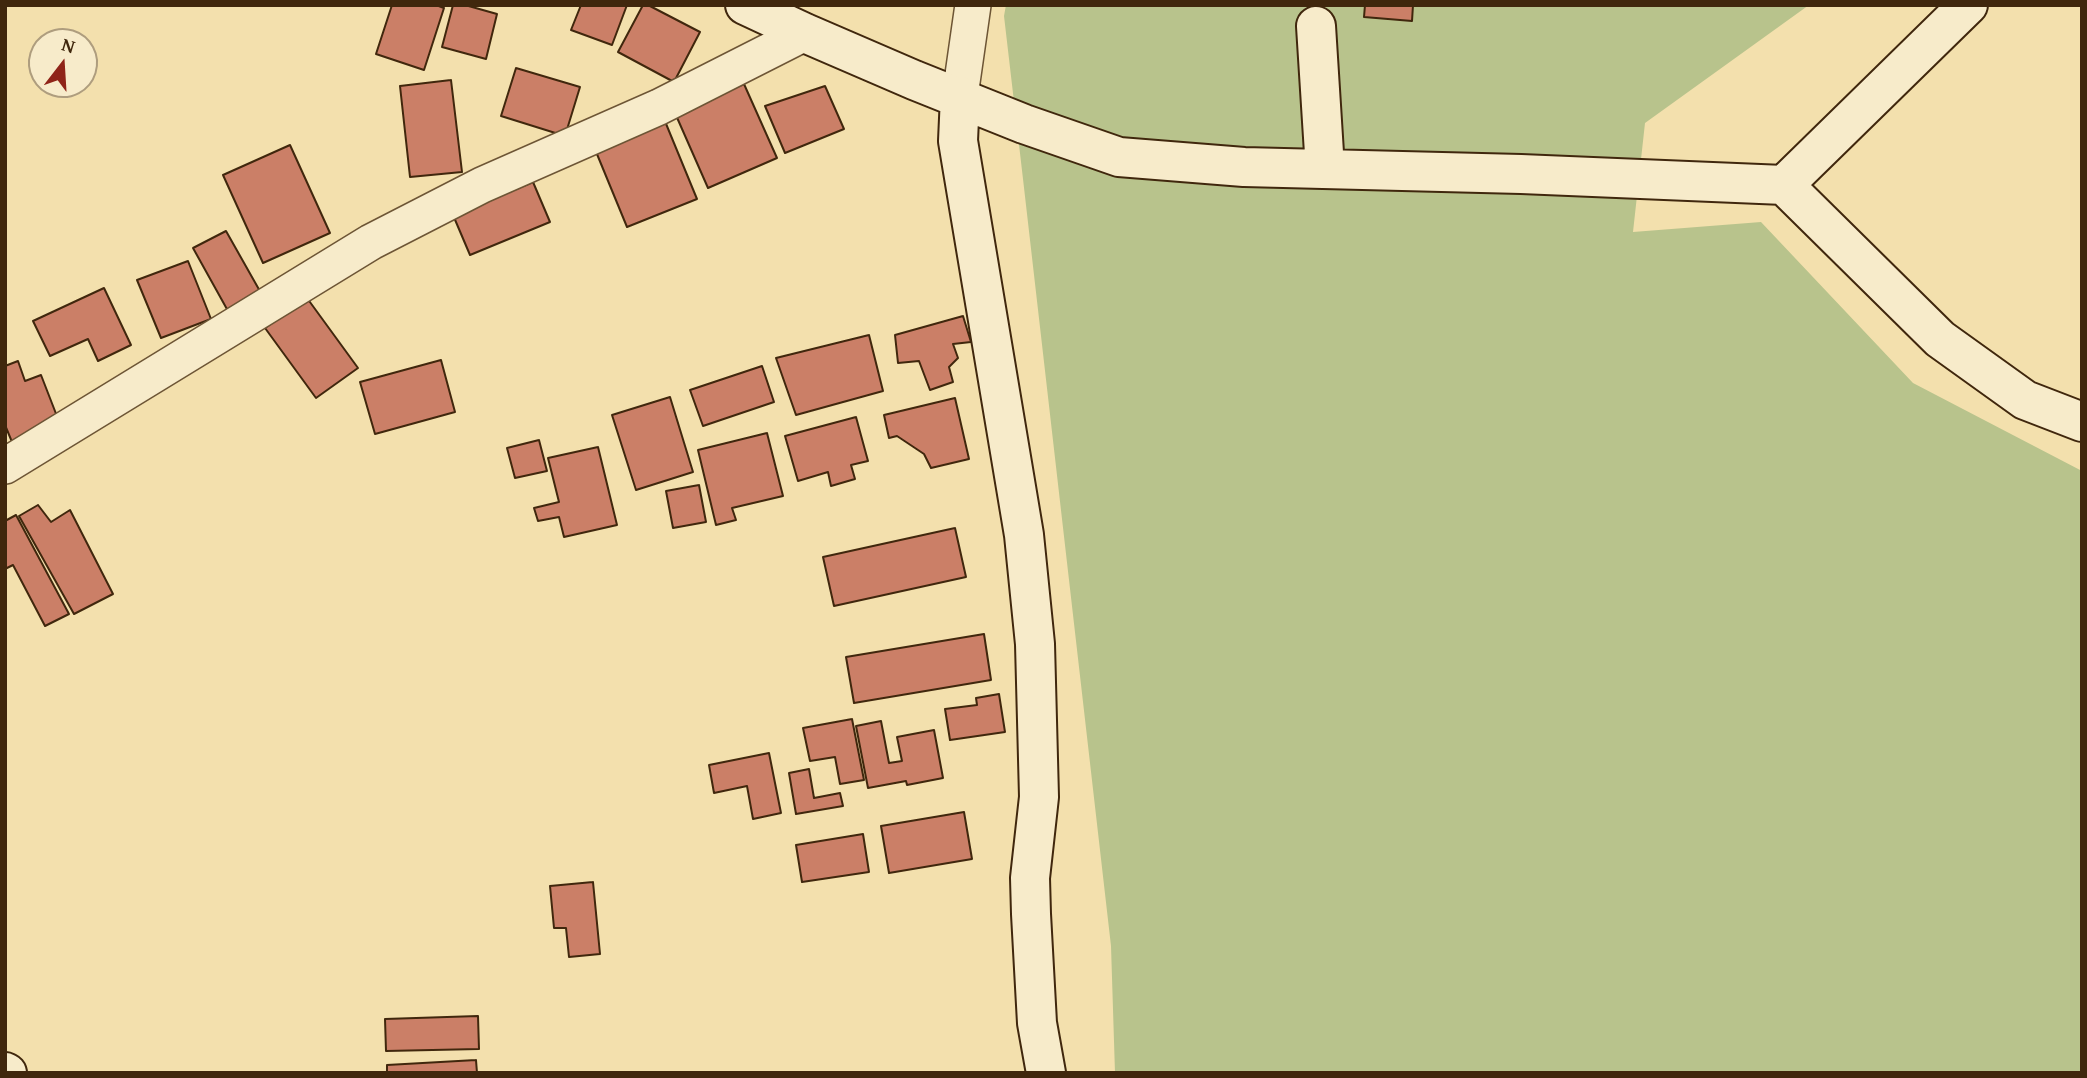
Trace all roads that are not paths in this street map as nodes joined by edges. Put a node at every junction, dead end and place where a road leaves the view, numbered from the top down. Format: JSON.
{"nodes":[{"id":1,"x":746,"y":5,"type":"edge"},
{"id":2,"x":973,"y":5,"type":"edge"},
{"id":3,"x":1968,"y":5,"type":"edge"},
{"id":4,"x":1316,"y":26,"type":"dead end"},
{"id":5,"x":805,"y":33,"type":"junction"},
{"id":6,"x":960,"y":96,"type":"junction"},
{"id":7,"x":1325,"y":169,"type":"junction"},
{"id":8,"x":1784,"y":185,"type":"junction"},
{"id":9,"x":2082,"y":422,"type":"edge"},
{"id":10,"x":5,"y":466,"type":"edge"},
{"id":11,"x":1046,"y":1073,"type":"edge"}],
"edges":[{"from":1,"to":5,"type":"street"},
{"from":2,"to":6,"type":"street"},
{"from":3,"to":8,"type":"street"},
{"from":4,"to":7,"type":"street"},
{"from":5,"to":6,"type":"street"},
{"from":5,"to":10,"type":"street"},
{"from":6,"to":7,"type":"street"},
{"from":6,"to":11,"type":"street"},
{"from":7,"to":8,"type":"street"},
{"from":8,"to":9,"type":"street"}]}
